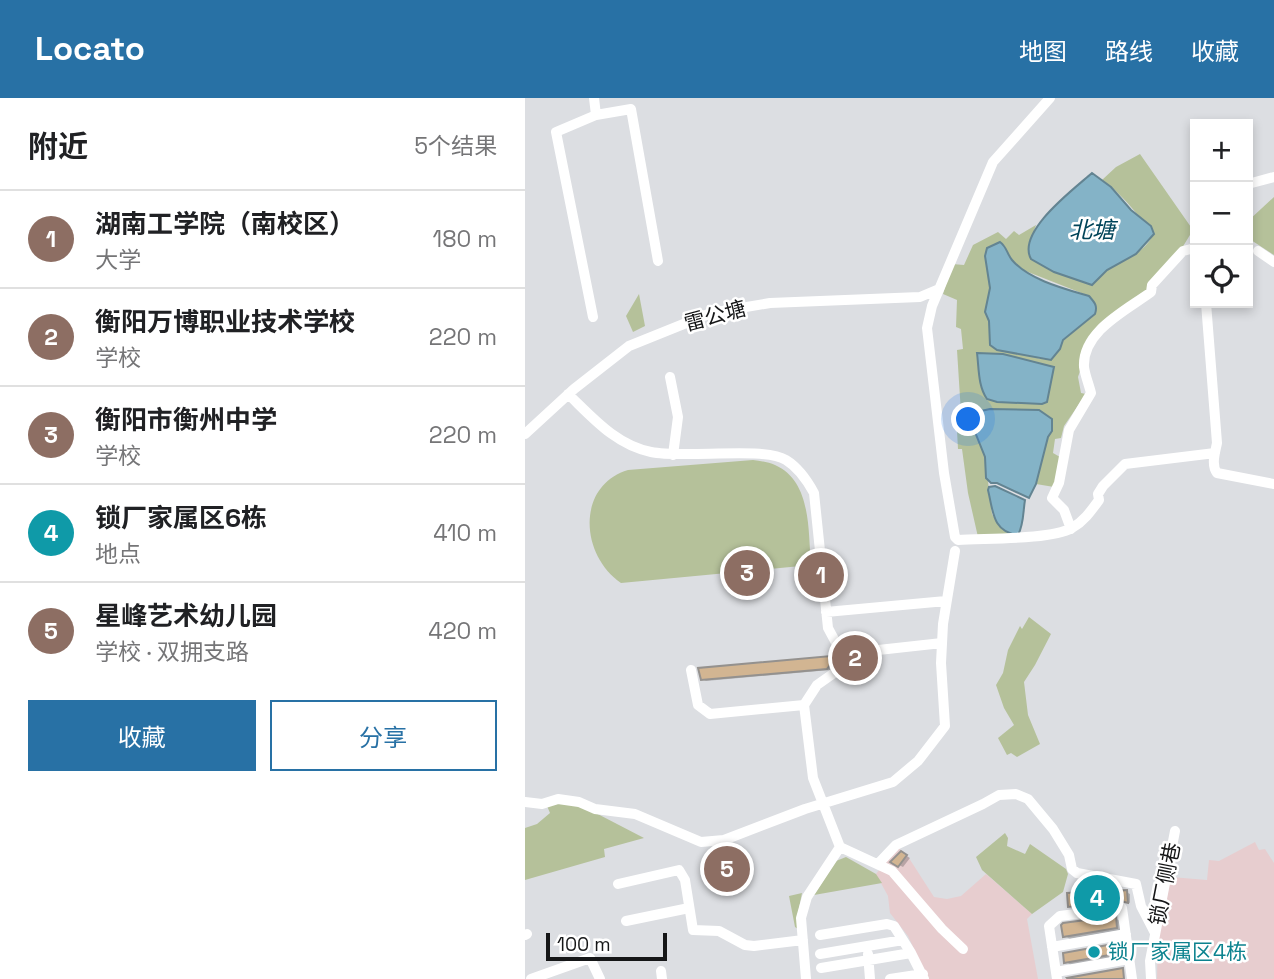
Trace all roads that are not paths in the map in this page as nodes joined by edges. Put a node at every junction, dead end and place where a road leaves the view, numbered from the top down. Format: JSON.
{"nodes":[{"id":1,"x":593,"y":98,"type":"edge"},
{"id":2,"x":1050,"y":98,"type":"edge"},
{"id":3,"x":596,"y":116,"type":"junction"},
{"id":4,"x":1274,"y":177,"type":"edge"},
{"id":5,"x":1253,"y":183,"type":"edge"},
{"id":6,"x":1190,"y":249,"type":"edge"},
{"id":7,"x":1258,"y":251,"type":"dead end"},
{"id":8,"x":658,"y":261,"type":"dead end"},
{"id":9,"x":1274,"y":262,"type":"edge"},
{"id":10,"x":939,"y":289,"type":"junction"},
{"id":11,"x":920,"y":297,"type":"junction"},
{"id":12,"x":1206,"y":308,"type":"edge"},
{"id":13,"x":593,"y":317,"type":"dead end"},
{"id":14,"x":929,"y":317,"type":"junction"},
{"id":15,"x":670,"y":377,"type":"dead end"},
{"id":16,"x":568,"y":394,"type":"junction"},
{"id":17,"x":525,"y":434,"type":"edge"},
{"id":18,"x":1215,"y":453,"type":"junction"},
{"id":19,"x":674,"y":455,"type":"junction"},
{"id":20,"x":1274,"y":484,"type":"edge"},
{"id":21,"x":1071,"y":529,"type":"junction"},
{"id":22,"x":955,"y":551,"type":"dead end"},
{"id":23,"x":946,"y":601,"type":"junction"},
{"id":24,"x":827,"y":612,"type":"junction"},
{"id":25,"x":941,"y":643,"type":"junction"},
{"id":26,"x":842,"y":654,"type":"junction"},
{"id":27,"x":691,"y":670,"type":"dead end"},
{"id":28,"x":804,"y":705,"type":"junction"},
{"id":29,"x":525,"y":802,"type":"edge"},
{"id":30,"x":824,"y":803,"type":"junction"},
{"id":31,"x":1175,"y":831,"type":"dead end"},
{"id":32,"x":840,"y":847,"type":"junction"},
{"id":33,"x":877,"y":864,"type":"junction"},
{"id":34,"x":618,"y":884,"type":"dead end"},
{"id":35,"x":689,"y":908,"type":"junction"},
{"id":36,"x":626,"y":921,"type":"dead end"},
{"id":37,"x":1155,"y":933,"type":"junction"},
{"id":38,"x":1126,"y":934,"type":"junction"},
{"id":39,"x":820,"y":935,"type":"dead end"},
{"id":40,"x":803,"y":940,"type":"junction"},
{"id":41,"x":903,"y":940,"type":"junction"},
{"id":42,"x":866,"y":947,"type":"junction"},
{"id":43,"x":1052,"y":947,"type":"junction"},
{"id":44,"x":963,"y":949,"type":"dead end"},
{"id":45,"x":911,"y":953,"type":"junction"},
{"id":46,"x":820,"y":954,"type":"dead end"},
{"id":47,"x":1129,"y":959,"type":"junction"},
{"id":48,"x":869,"y":960,"type":"junction"},
{"id":49,"x":821,"y":968,"type":"dead end"},
{"id":50,"x":923,"y":976,"type":"edge"},
{"id":51,"x":1057,"y":976,"type":"edge"},
{"id":52,"x":531,"y":979,"type":"edge"},
{"id":53,"x":600,"y":979,"type":"edge"},
{"id":54,"x":806,"y":979,"type":"edge"},
{"id":55,"x":870,"y":979,"type":"edge"},
{"id":56,"x":890,"y":979,"type":"edge"},
{"id":57,"x":1132,"y":979,"type":"edge"},
{"id":58,"x":1151,"y":979,"type":"edge"}],
"edges":[{"from":1,"to":3,"type":"street"},
{"from":2,"to":10,"type":"street"},
{"from":3,"to":8,"type":"street"},
{"from":3,"to":13,"type":"street"},
{"from":4,"to":5,"type":"street"},
{"from":6,"to":21,"type":"street"},
{"from":7,"to":9,"type":"street"},
{"from":10,"to":11,"type":"street","name":"雷公塘"},
{"from":10,"to":14,"type":"street"},
{"from":11,"to":14,"type":"street"},
{"from":11,"to":16,"type":"street","name":"雷公塘"},
{"from":12,"to":18,"type":"street"},
{"from":14,"to":21,"type":"street"},
{"from":15,"to":19,"type":"street"},
{"from":16,"to":17,"type":"street","name":"雷公塘"},
{"from":16,"to":19,"type":"street"},
{"from":18,"to":20,"type":"street"},
{"from":18,"to":21,"type":"street"},
{"from":19,"to":24,"type":"street"},
{"from":22,"to":23,"type":"street"},
{"from":23,"to":24,"type":"street"},
{"from":23,"to":25,"type":"street"},
{"from":24,"to":26,"type":"street"},
{"from":25,"to":26,"type":"street"},
{"from":25,"to":30,"type":"street"},
{"from":26,"to":28,"type":"street"},
{"from":27,"to":28,"type":"street"},
{"from":28,"to":30,"type":"street"},
{"from":29,"to":30,"type":"street"},
{"from":30,"to":32,"type":"street"},
{"from":31,"to":37,"type":"street","name":"锁厂侧巷"},
{"from":32,"to":33,"type":"street"},
{"from":32,"to":40,"type":"street"},
{"from":33,"to":37,"type":"street"},
{"from":33,"to":44,"type":"street"},
{"from":34,"to":35,"type":"street"},
{"from":35,"to":36,"type":"street"},
{"from":35,"to":40,"type":"street"},
{"from":37,"to":58,"type":"street","name":"锁厂侧巷"},
{"from":38,"to":43,"type":"street"},
{"from":38,"to":43,"type":"street"},
{"from":38,"to":47,"type":"street"},
{"from":39,"to":41,"type":"street"},
{"from":40,"to":54,"type":"street"},
{"from":41,"to":42,"type":"street"},
{"from":41,"to":45,"type":"street"},
{"from":42,"to":46,"type":"street"},
{"from":42,"to":48,"type":"street"},
{"from":43,"to":51,"type":"street"},
{"from":45,"to":48,"type":"street"},
{"from":45,"to":50,"type":"street"},
{"from":47,"to":51,"type":"street"},
{"from":47,"to":57,"type":"street"},
{"from":48,"to":49,"type":"street"},
{"from":48,"to":55,"type":"street"},
{"from":50,"to":56,"type":"street"},
{"from":52,"to":53,"type":"street"}]}
